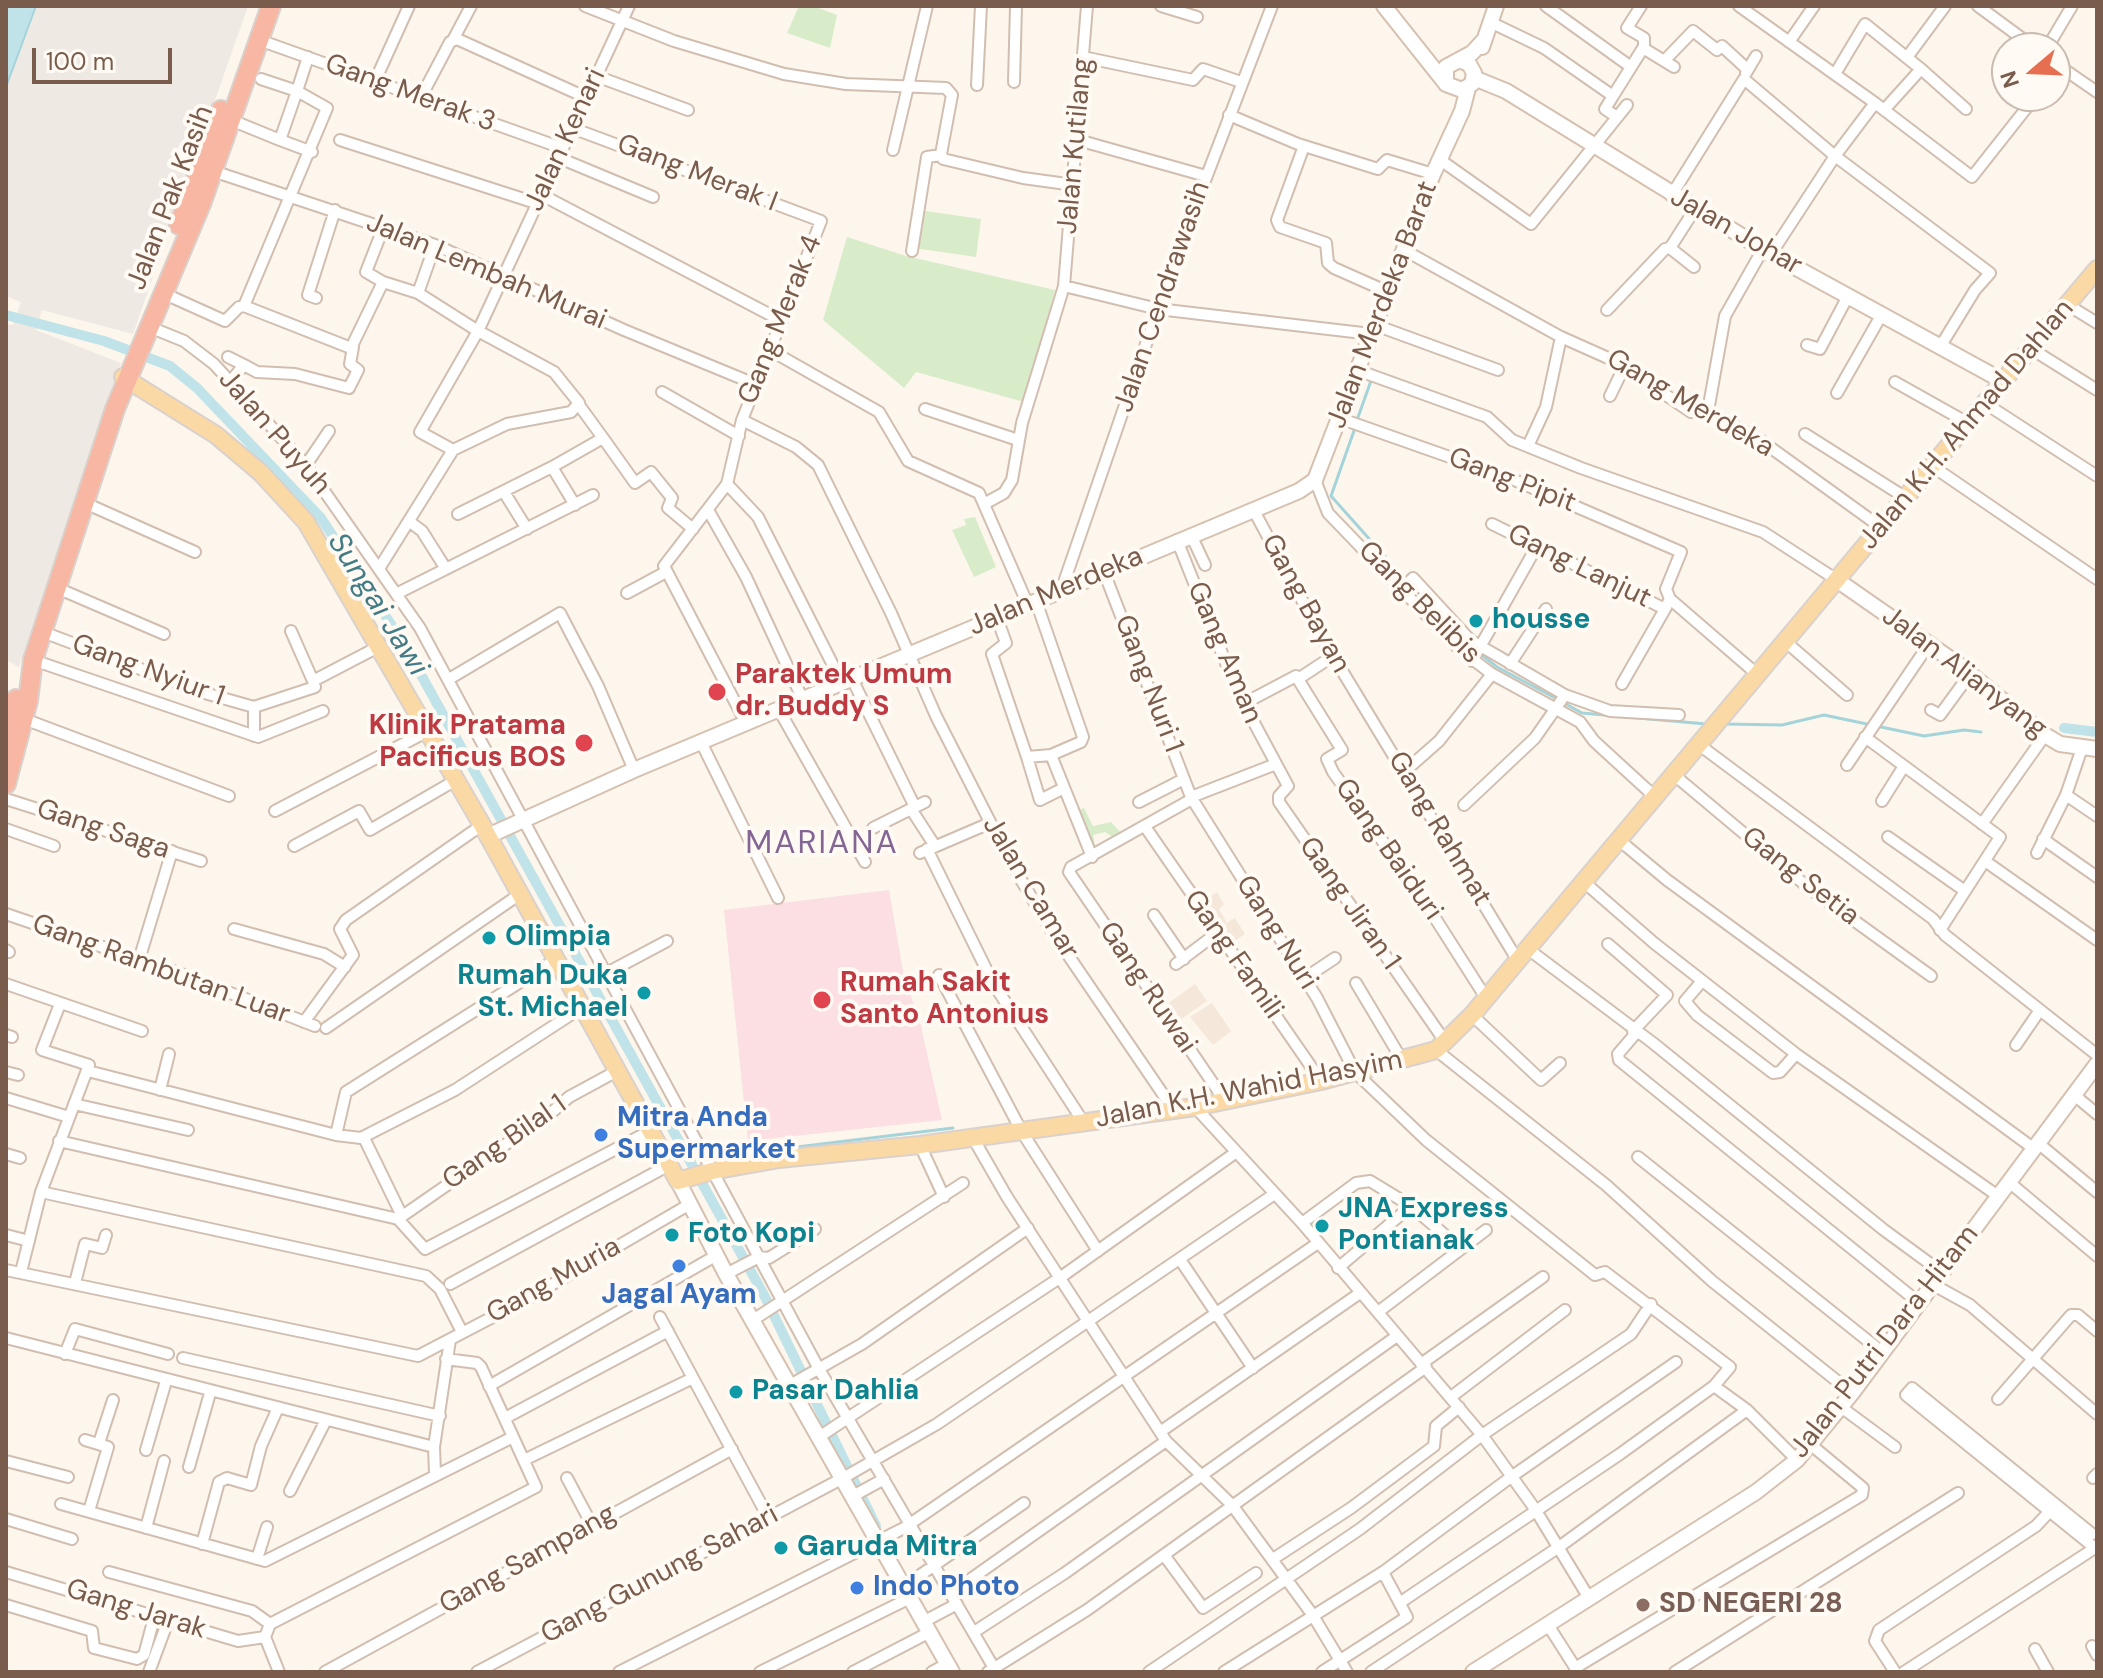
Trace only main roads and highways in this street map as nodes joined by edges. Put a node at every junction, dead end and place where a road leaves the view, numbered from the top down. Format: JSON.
{"nodes":[{"id":1,"x":259,"y":6,"type":"edge"},
{"id":2,"x":271,"y":6,"type":"edge"},
{"id":3,"x":195,"y":201,"type":"junction"},
{"id":4,"x":2097,"y":269,"type":"edge"},
{"id":5,"x":146,"y":326,"type":"junction"},
{"id":6,"x":129,"y":371,"type":"junction"},
{"id":7,"x":15,"y":709,"type":"edge"},
{"id":8,"x":6,"y":736,"type":"edge"},
{"id":9,"x":6,"y":784,"type":"edge"},
{"id":10,"x":1441,"y":1046,"type":"joint"}],
"edges":[{"from":1,"to":3,"type":"highway","name":"Jalan Pak Kasih"},
{"from":2,"to":3,"type":"highway","name":"Jalan Pak Kasih"},
{"from":3,"to":5,"type":"highway","name":"Jalan Pak Kasih"},
{"from":3,"to":5,"type":"highway","name":"Jalan Pak Kasih"},
{"from":4,"to":10,"type":"main road","name":"Jalan K.H. Ahmad Dahlan"},
{"from":5,"to":6,"type":"highway"},
{"from":6,"to":7,"type":"highway"},
{"from":6,"to":7,"type":"highway"},
{"from":6,"to":10,"type":"main road","name":"Jalan K.H. Wahid Hasyim"},
{"from":7,"to":8,"type":"highway"},
{"from":7,"to":9,"type":"highway"}]}
